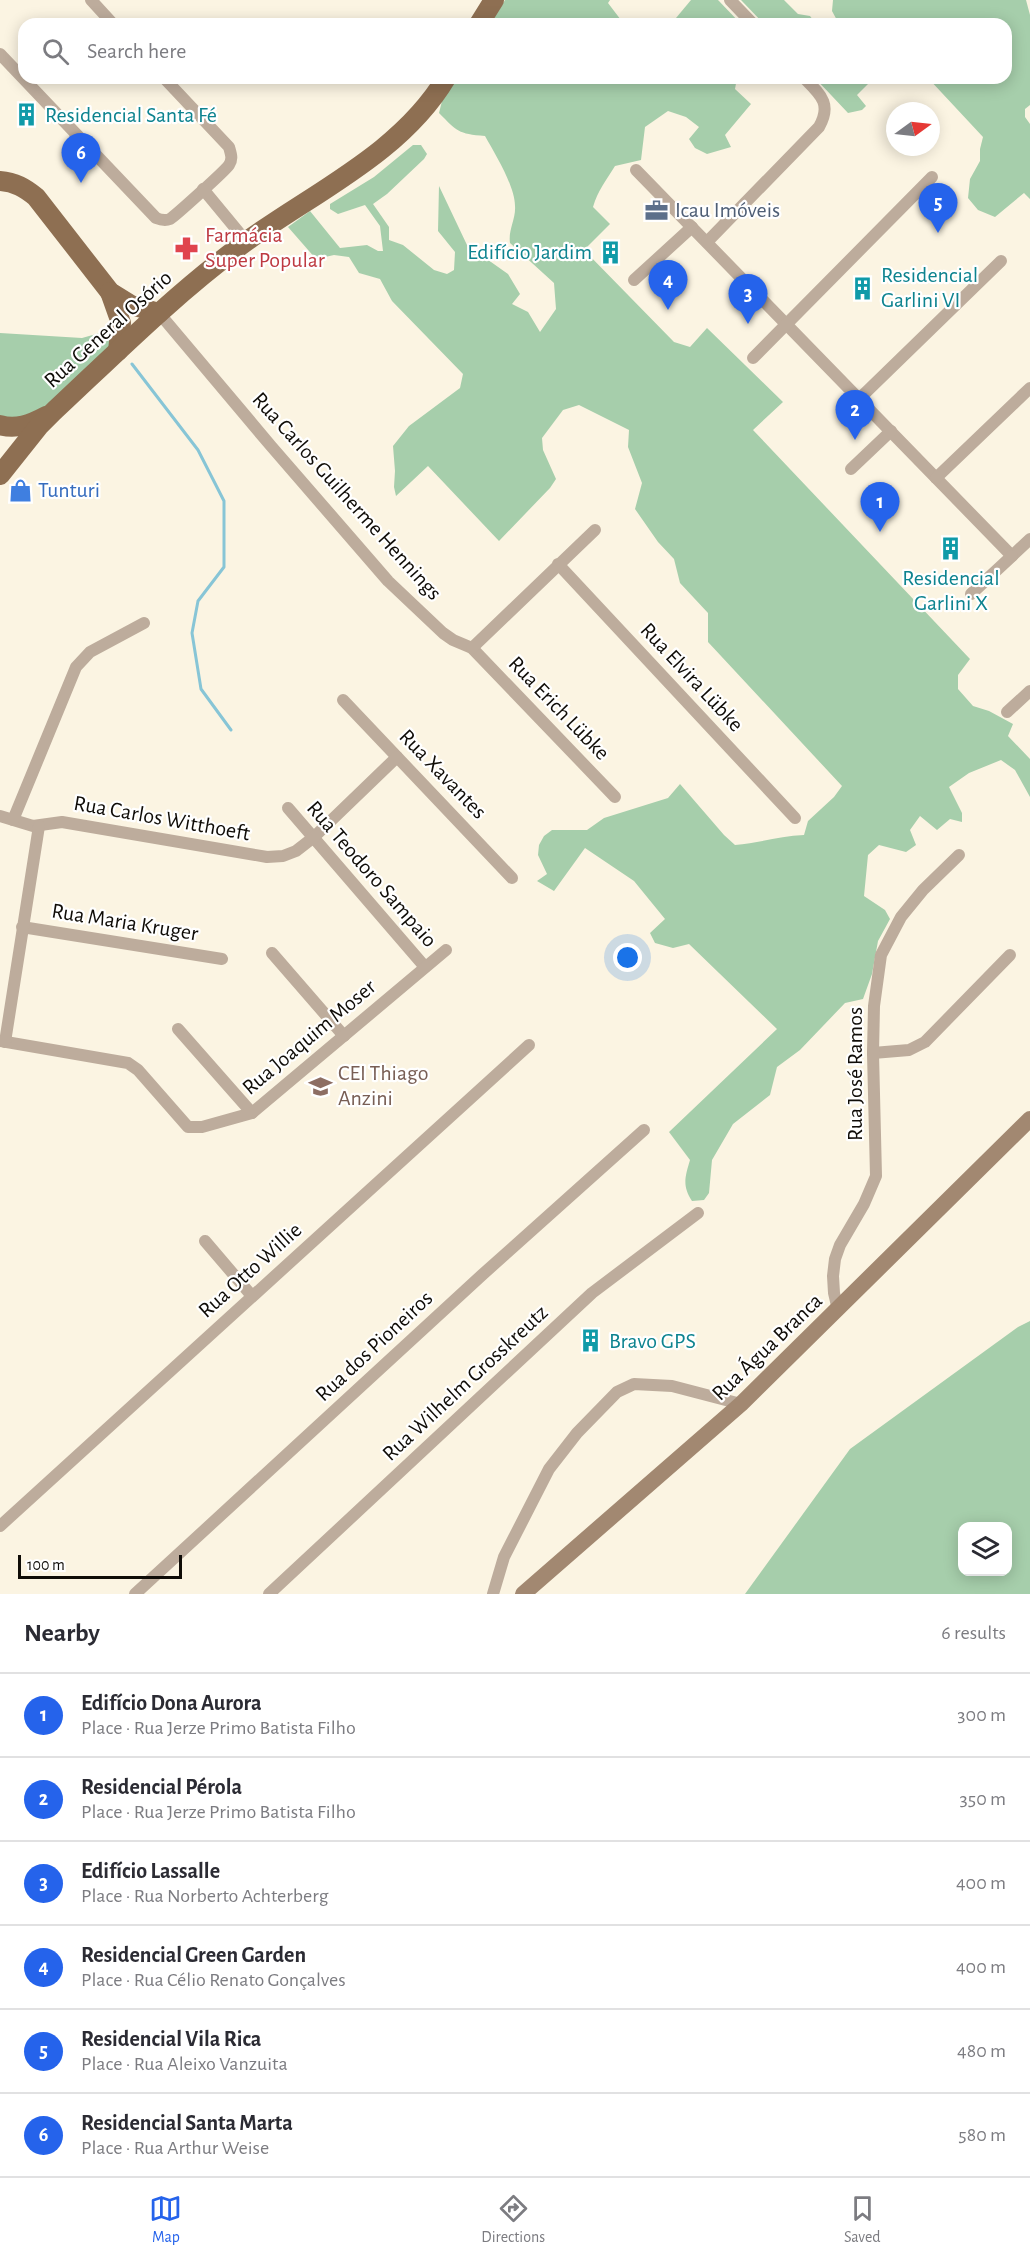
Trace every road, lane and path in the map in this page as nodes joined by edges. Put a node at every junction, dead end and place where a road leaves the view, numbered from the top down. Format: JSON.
{"nodes":[{"id":1,"x":91,"y":0,"type":"edge"},
{"id":2,"x":494,"y":0,"type":"edge"},
{"id":3,"x":730,"y":0,"type":"edge"},
{"id":4,"x":108,"y":18,"type":"edge"},
{"id":5,"x":483,"y":18,"type":"edge"},
{"id":6,"x":747,"y":18,"type":"edge"},
{"id":7,"x":0,"y":54,"type":"edge"},
{"id":8,"x":18,"y":73,"type":"edge"},
{"id":9,"x":29,"y":84,"type":"edge"},
{"id":10,"x":170,"y":84,"type":"edge"},
{"id":11,"x":442,"y":84,"type":"edge"},
{"id":12,"x":810,"y":84,"type":"edge"},
{"id":13,"x":636,"y":170,"type":"dead end"},
{"id":14,"x":932,"y":177,"type":"dead end"},
{"id":15,"x":0,"y":181,"type":"edge"},
{"id":16,"x":203,"y":189,"type":"junction"},
{"id":17,"x":692,"y":227,"type":"junction"},
{"id":18,"x":246,"y":242,"type":"junction"},
{"id":19,"x":706,"y":242,"type":"junction"},
{"id":20,"x":1001,"y":261,"type":"dead end"},
{"id":21,"x":634,"y":280,"type":"dead end"},
{"id":22,"x":110,"y":292,"type":"junction"},
{"id":23,"x":159,"y":313,"type":"junction"},
{"id":24,"x":787,"y":324,"type":"junction"},
{"id":25,"x":118,"y":351,"type":"junction"},
{"id":26,"x":753,"y":358,"type":"dead end"},
{"id":27,"x":1030,"y":388,"type":"edge"},
{"id":28,"x":859,"y":399,"type":"junction"},
{"id":29,"x":53,"y":412,"type":"junction"},
{"id":30,"x":0,"y":425,"type":"edge"},
{"id":31,"x":39,"y":426,"type":"junction"},
{"id":32,"x":891,"y":431,"type":"junction"},
{"id":33,"x":0,"y":437,"type":"edge"},
{"id":34,"x":851,"y":469,"type":"dead end"},
{"id":35,"x":0,"y":475,"type":"edge"},
{"id":36,"x":936,"y":478,"type":"junction"},
{"id":37,"x":595,"y":530,"type":"dead end"},
{"id":38,"x":1030,"y":539,"type":"edge"},
{"id":39,"x":1012,"y":556,"type":"junction"},
{"id":40,"x":558,"y":564,"type":"junction"},
{"id":41,"x":971,"y":594,"type":"dead end"},
{"id":42,"x":144,"y":623,"type":"dead end"},
{"id":43,"x":472,"y":648,"type":"junction"},
{"id":44,"x":1030,"y":691,"type":"edge"},
{"id":45,"x":343,"y":700,"type":"dead end"},
{"id":46,"x":1007,"y":712,"type":"dead end"},
{"id":47,"x":397,"y":757,"type":"junction"},
{"id":48,"x":615,"y":797,"type":"dead end"},
{"id":49,"x":288,"y":808,"type":"dead end"},
{"id":50,"x":0,"y":816,"type":"edge"},
{"id":51,"x":795,"y":818,"type":"dead end"},
{"id":52,"x":13,"y":820,"type":"junction"},
{"id":53,"x":39,"y":826,"type":"junction"},
{"id":54,"x":314,"y":837,"type":"junction"},
{"id":55,"x":960,"y":855,"type":"dead end"},
{"id":56,"x":512,"y":878,"type":"dead end"},
{"id":57,"x":22,"y":927,"type":"junction"},
{"id":58,"x":446,"y":950,"type":"dead end"},
{"id":59,"x":272,"y":953,"type":"dead end"},
{"id":60,"x":1010,"y":955,"type":"dead end"},
{"id":61,"x":222,"y":958,"type":"dead end"},
{"id":62,"x":425,"y":967,"type":"junction"},
{"id":63,"x":178,"y":1029,"type":"dead end"},
{"id":64,"x":344,"y":1036,"type":"junction"},
{"id":65,"x":2,"y":1042,"type":"edge"},
{"id":66,"x":529,"y":1045,"type":"dead end"},
{"id":67,"x":873,"y":1053,"type":"junction"},
{"id":68,"x":252,"y":1113,"type":"junction"},
{"id":69,"x":1030,"y":1119,"type":"edge"},
{"id":70,"x":644,"y":1130,"type":"dead end"},
{"id":71,"x":698,"y":1213,"type":"dead end"},
{"id":72,"x":205,"y":1241,"type":"dead end"},
{"id":73,"x":252,"y":1296,"type":"junction"},
{"id":74,"x":838,"y":1310,"type":"junction"},
{"id":75,"x":741,"y":1404,"type":"junction"},
{"id":76,"x":0,"y":1526,"type":"edge"},
{"id":77,"x":135,"y":1594,"type":"edge"},
{"id":78,"x":269,"y":1594,"type":"edge"},
{"id":79,"x":493,"y":1594,"type":"edge"},
{"id":80,"x":523,"y":1594,"type":"edge"}],
"edges":[{"from":1,"to":4,"type":"street"},
{"from":2,"to":5,"type":"main road"},
{"from":3,"to":6,"type":"street"},
{"from":7,"to":8,"type":"street"},
{"from":9,"to":16,"type":"street"},
{"from":10,"to":16,"type":"street"},
{"from":11,"to":18,"type":"main road","name":"Rua General Osório"},
{"from":12,"to":19,"type":"street"},
{"from":13,"to":17,"type":"street"},
{"from":14,"to":24,"type":"street"},
{"from":15,"to":22,"type":"main road"},
{"from":16,"to":18,"type":"street"},
{"from":17,"to":19,"type":"street"},
{"from":17,"to":21,"type":"street"},
{"from":18,"to":23,"type":"main road","name":"Rua General Osório"},
{"from":19,"to":24,"type":"street"},
{"from":20,"to":28,"type":"street"},
{"from":22,"to":23,"type":"main road"},
{"from":22,"to":25,"type":"main road"},
{"from":23,"to":25,"type":"main road","name":"Rua General Osório"},
{"from":23,"to":43,"type":"street","name":"Rua Carlos Guilherme Hennings"},
{"from":24,"to":26,"type":"street"},
{"from":24,"to":28,"type":"street"},
{"from":25,"to":29,"type":"main road","name":"Rua General Osório"},
{"from":27,"to":36,"type":"street"},
{"from":28,"to":32,"type":"street"},
{"from":29,"to":30,"type":"main road","name":"Rua General Osório"},
{"from":29,"to":31,"type":"main road","name":"Rua General Osório"},
{"from":31,"to":33,"type":"main road"},
{"from":31,"to":35,"type":"main road","name":"Rua General Osório"},
{"from":32,"to":34,"type":"street"},
{"from":32,"to":36,"type":"street"},
{"from":36,"to":39,"type":"street"},
{"from":37,"to":40,"type":"street"},
{"from":38,"to":39,"type":"street"},
{"from":39,"to":41,"type":"street"},
{"from":40,"to":43,"type":"street"},
{"from":40,"to":51,"type":"street","name":"Rua Elvira Lübke"},
{"from":42,"to":52,"type":"street"},
{"from":43,"to":48,"type":"street","name":"Rua Erich Lübke"},
{"from":44,"to":46,"type":"street"},
{"from":45,"to":47,"type":"street","name":"Rua Xavantes"},
{"from":47,"to":54,"type":"street","name":"Rua Carlos Witthoeft"},
{"from":47,"to":56,"type":"street","name":"Rua Xavantes"},
{"from":49,"to":54,"type":"street","name":"Rua Teodoro Sampaio"},
{"from":50,"to":52,"type":"street","name":"Rua Carlos Witthoeft"},
{"from":52,"to":53,"type":"street","name":"Rua Carlos Witthoeft"},
{"from":53,"to":54,"type":"street","name":"Rua Carlos Witthoeft"},
{"from":53,"to":57,"type":"street"},
{"from":54,"to":62,"type":"street","name":"Rua Teodoro Sampaio"},
{"from":55,"to":67,"type":"street","name":"Rua José Ramos"},
{"from":57,"to":61,"type":"street","name":"Rua Maria Kruger"},
{"from":57,"to":65,"type":"street"},
{"from":58,"to":62,"type":"street","name":"Rua Joaquim Moser"},
{"from":59,"to":64,"type":"street"},
{"from":60,"to":67,"type":"street"},
{"from":62,"to":64,"type":"street","name":"Rua Joaquim Moser"},
{"from":63,"to":68,"type":"street"},
{"from":64,"to":68,"type":"street","name":"Rua Joaquim Moser"},
{"from":65,"to":68,"type":"street","name":"Rua Joaquim Moser"},
{"from":66,"to":73,"type":"street","name":"Rua Otto Willie"},
{"from":67,"to":74,"type":"street","name":"Rua José Ramos"},
{"from":69,"to":74,"type":"street","name":"Rua Água Branca"},
{"from":70,"to":77,"type":"street","name":"Rua dos Pioneiros"},
{"from":71,"to":78,"type":"street","name":"Rua Wilhelm Grosskreutz"},
{"from":72,"to":73,"type":"street"},
{"from":73,"to":76,"type":"street","name":"Rua Otto Willie"},
{"from":74,"to":75,"type":"street","name":"Rua Água Branca"},
{"from":75,"to":79,"type":"street"},
{"from":75,"to":80,"type":"street","name":"Rua Água Branca"}]}
